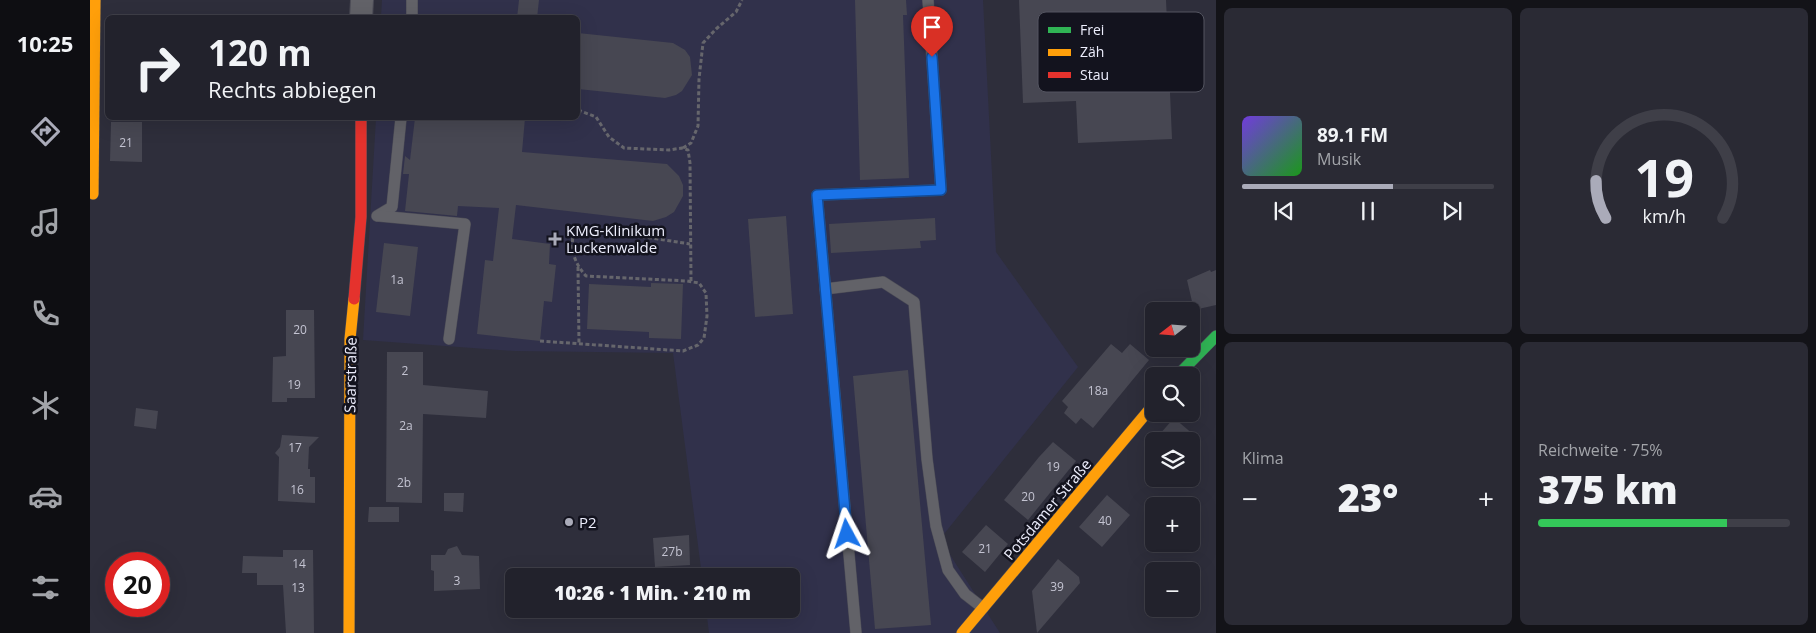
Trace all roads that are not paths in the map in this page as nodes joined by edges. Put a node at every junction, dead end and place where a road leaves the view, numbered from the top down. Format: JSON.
{"nodes":[{"id":1,"x":95,"y":0,"type":"edge"},
{"id":2,"x":362,"y":0,"type":"edge"},
{"id":3,"x":412,"y":0,"type":"edge"},
{"id":4,"x":928,"y":0,"type":"edge"},
{"id":5,"x":362,"y":15,"type":"edge"},
{"id":6,"x":412,"y":15,"type":"edge"},
{"id":7,"x":361,"y":120,"type":"edge"},
{"id":8,"x":401,"y":120,"type":"edge"},
{"id":9,"x":93,"y":194,"type":"dead end"},
{"id":10,"x":379,"y":216,"type":"junction"},
{"id":11,"x":360,"y":217,"type":"junction"},
{"id":12,"x":825,"y":289,"type":"junction"},
{"id":13,"x":1216,"y":336,"type":"edge"},
{"id":14,"x":449,"y":339,"type":"dead end"},
{"id":15,"x":1186,"y":367,"type":"edge"},
{"id":16,"x":1145,"y":415,"type":"edge"},
{"id":17,"x":984,"y":608,"type":"junction"},
{"id":18,"x":350,"y":633,"type":"edge"},
{"id":19,"x":856,"y":633,"type":"edge"},
{"id":20,"x":962,"y":633,"type":"edge"}],
"edges":[{"from":1,"to":9,"type":"street"},
{"from":2,"to":5,"type":"street"},
{"from":3,"to":6,"type":"lane"},
{"from":4,"to":12,"type":"lane"},
{"from":7,"to":11,"type":"street","name":"Saarstraße"},
{"from":8,"to":10,"type":"lane"},
{"from":10,"to":11,"type":"lane"},
{"from":10,"to":14,"type":"lane"},
{"from":11,"to":18,"type":"street","name":"Saarstraße"},
{"from":12,"to":17,"type":"lane"},
{"from":12,"to":19,"type":"lane"},
{"from":13,"to":15,"type":"street"},
{"from":16,"to":17,"type":"street","name":"Potsdamer Straße"},
{"from":17,"to":20,"type":"street","name":"Potsdamer Straße"}]}
